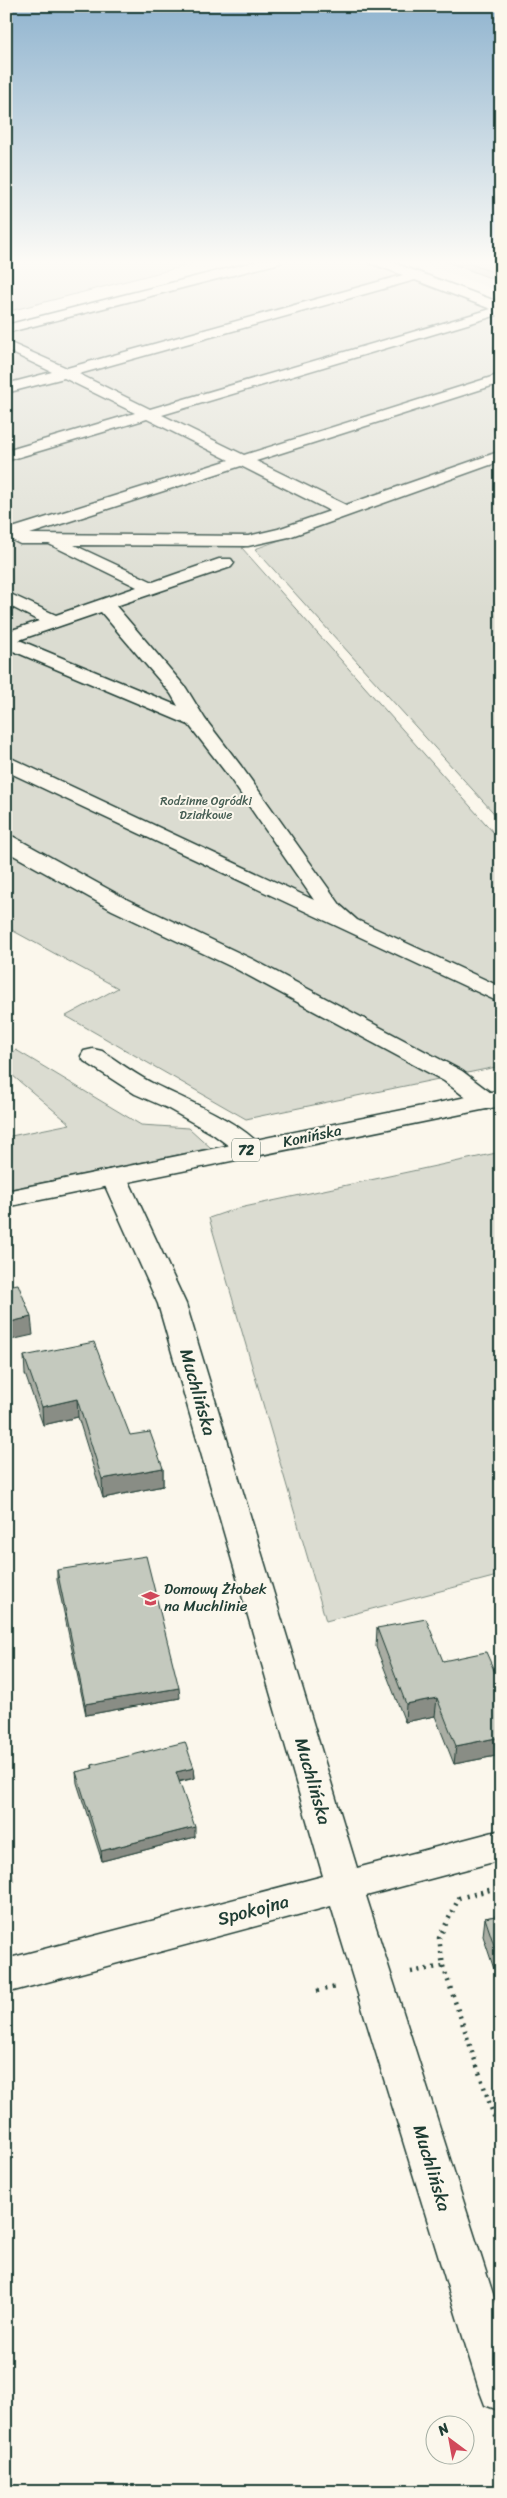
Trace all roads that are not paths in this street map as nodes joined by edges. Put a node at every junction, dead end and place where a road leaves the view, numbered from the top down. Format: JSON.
{"nodes":[{"id":1,"x":53,"y":377,"type":"edge"},
{"id":2,"x":73,"y":377,"type":"edge"},
{"id":3,"x":274,"y":377,"type":"edge"},
{"id":4,"x":501,"y":378,"type":"edge"},
{"id":5,"x":6,"y":389,"type":"edge"},
{"id":6,"x":149,"y":414,"type":"junction"},
{"id":7,"x":6,"y":456,"type":"edge"},
{"id":8,"x":501,"y":456,"type":"edge"},
{"id":9,"x":240,"y":460,"type":"junction"},
{"id":10,"x":344,"y":511,"type":"junction"},
{"id":11,"x":6,"y":537,"type":"edge"},
{"id":12,"x":49,"y":539,"type":"junction"},
{"id":13,"x":225,"y":563,"type":"dead end"},
{"id":14,"x":152,"y":588,"type":"junction"},
{"id":15,"x":6,"y":597,"type":"edge"},
{"id":16,"x":103,"y":605,"type":"junction"},
{"id":17,"x":54,"y":621,"type":"junction"},
{"id":18,"x":6,"y":640,"type":"edge"},
{"id":19,"x":196,"y":721,"type":"junction"},
{"id":20,"x":6,"y":762,"type":"edge"},
{"id":21,"x":12,"y":851,"type":"edge"},
{"id":22,"x":349,"y":925,"type":"junction"},
{"id":23,"x":501,"y":996,"type":"edge"},
{"id":24,"x":93,"y":1056,"type":"dead end"},
{"id":25,"x":493,"y":1099,"type":"edge"},
{"id":26,"x":250,"y":1149,"type":"junction"},
{"id":27,"x":114,"y":1177,"type":"junction"},
{"id":28,"x":6,"y":1199,"type":"edge"},
{"id":29,"x":501,"y":1845,"type":"edge"},
{"id":30,"x":344,"y":1886,"type":"junction"},
{"id":31,"x":6,"y":1976,"type":"edge"},
{"id":32,"x":501,"y":2389,"type":"edge"}],
"edges":[{"from":1,"to":5,"type":"street"},
{"from":2,"to":6,"type":"street"},
{"from":3,"to":6,"type":"street"},
{"from":4,"to":9,"type":"street"},
{"from":6,"to":7,"type":"street"},
{"from":6,"to":9,"type":"street"},
{"from":8,"to":10,"type":"street"},
{"from":9,"to":10,"type":"street"},
{"from":9,"to":11,"type":"street"},
{"from":10,"to":12,"type":"street"},
{"from":11,"to":12,"type":"street"},
{"from":12,"to":14,"type":"street"},
{"from":13,"to":14,"type":"street"},
{"from":14,"to":16,"type":"street"},
{"from":15,"to":17,"type":"street"},
{"from":16,"to":17,"type":"street"},
{"from":16,"to":19,"type":"street"},
{"from":17,"to":18,"type":"street"},
{"from":18,"to":19,"type":"street"},
{"from":19,"to":22,"type":"street"},
{"from":20,"to":22,"type":"street"},
{"from":21,"to":25,"type":"street"},
{"from":22,"to":23,"type":"street"},
{"from":24,"to":26,"type":"street"},
{"from":25,"to":26,"type":"street","name":"Konińska","number":"72"},
{"from":26,"to":27,"type":"street","name":"Konińska","number":"72"},
{"from":27,"to":28,"type":"street","name":"Konińska","number":"72"},
{"from":27,"to":30,"type":"street","name":"Muchlińska"},
{"from":29,"to":30,"type":"street","name":"Spokojna"},
{"from":30,"to":31,"type":"street","name":"Spokojna"},
{"from":30,"to":32,"type":"street","name":"Muchlińska"}]}
